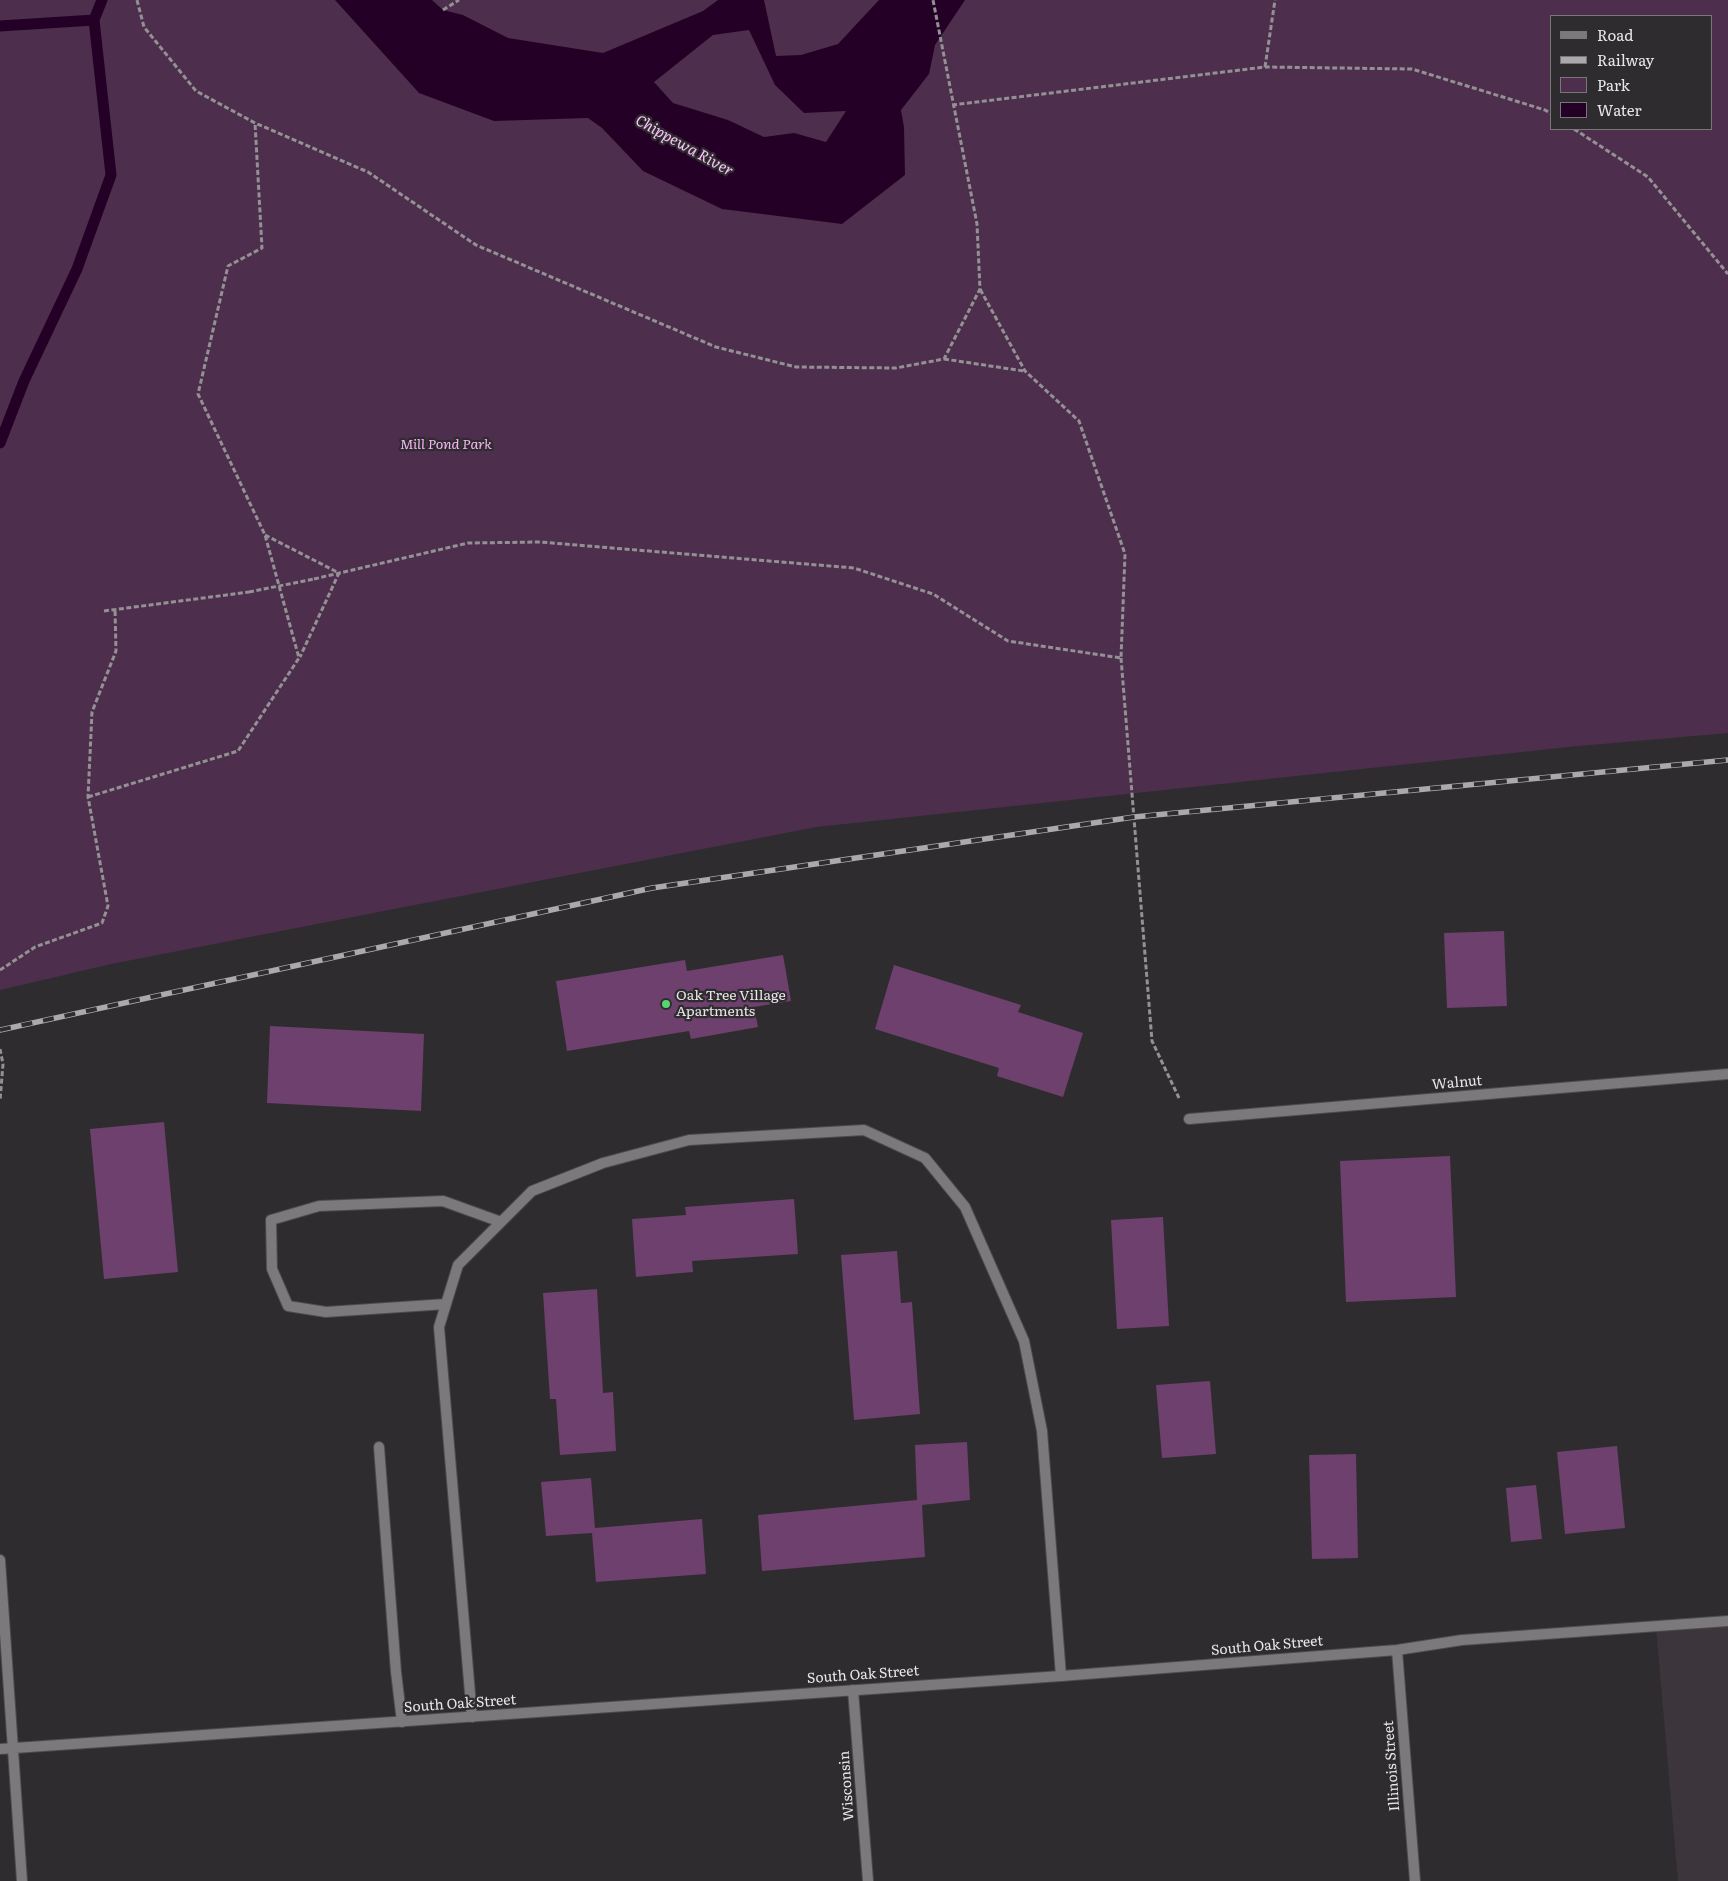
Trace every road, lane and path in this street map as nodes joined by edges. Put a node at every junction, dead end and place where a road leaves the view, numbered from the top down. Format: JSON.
{"nodes":[{"id":1,"x":137,"y":0,"type":"edge"},
{"id":2,"x":459,"y":0,"type":"edge"},
{"id":3,"x":933,"y":0,"type":"edge"},
{"id":4,"x":1275,"y":0,"type":"edge"},
{"id":5,"x":443,"y":10,"type":"dead end"},
{"id":6,"x":1266,"y":67,"type":"junction"},
{"id":7,"x":952,"y":105,"type":"junction"},
{"id":8,"x":1550,"y":113,"type":"edge"},
{"id":9,"x":255,"y":123,"type":"junction"},
{"id":10,"x":1576,"y":130,"type":"edge"},
{"id":11,"x":1728,"y":274,"type":"edge"},
{"id":12,"x":980,"y":289,"type":"junction"},
{"id":13,"x":944,"y":359,"type":"junction"},
{"id":14,"x":1024,"y":371,"type":"junction"},
{"id":15,"x":265,"y":535,"type":"junction"},
{"id":16,"x":339,"y":573,"type":"junction"},
{"id":17,"x":115,"y":609,"type":"junction"},
{"id":18,"x":104,"y":610,"type":"dead end"},
{"id":19,"x":299,"y":658,"type":"junction"},
{"id":20,"x":1121,"y":658,"type":"junction"},
{"id":21,"x":88,"y":797,"type":"junction"},
{"id":22,"x":0,"y":970,"type":"edge"},
{"id":23,"x":0,"y":1049,"type":"edge"},
{"id":24,"x":1728,"y":1074,"type":"edge"},
{"id":25,"x":0,"y":1101,"type":"edge"},
{"id":26,"x":1189,"y":1119,"type":"joint"},
{"id":27,"x":501,"y":1222,"type":"junction"},
{"id":28,"x":446,"y":1304,"type":"junction"},
{"id":29,"x":379,"y":1447,"type":"dead end"},
{"id":30,"x":0,"y":1560,"type":"edge"},
{"id":31,"x":1728,"y":1621,"type":"edge"},
{"id":32,"x":1397,"y":1650,"type":"junction"},
{"id":33,"x":1061,"y":1676,"type":"junction"},
{"id":34,"x":853,"y":1690,"type":"junction"},
{"id":35,"x":472,"y":1717,"type":"junction"},
{"id":36,"x":402,"y":1722,"type":"junction"},
{"id":37,"x":13,"y":1747,"type":"junction"},
{"id":38,"x":0,"y":1748,"type":"edge"},
{"id":39,"x":22,"y":1881,"type":"edge"},
{"id":40,"x":868,"y":1881,"type":"edge"},
{"id":41,"x":1415,"y":1881,"type":"edge"}],
"edges":[{"from":1,"to":9,"type":"path"},
{"from":2,"to":5,"type":"path"},
{"from":3,"to":7,"type":"path"},
{"from":4,"to":6,"type":"path"},
{"from":6,"to":7,"type":"path"},
{"from":6,"to":8,"type":"path"},
{"from":7,"to":12,"type":"path"},
{"from":9,"to":13,"type":"path"},
{"from":9,"to":15,"type":"path"},
{"from":10,"to":11,"type":"path"},
{"from":12,"to":13,"type":"path"},
{"from":12,"to":14,"type":"path"},
{"from":13,"to":14,"type":"path"},
{"from":14,"to":20,"type":"path"},
{"from":15,"to":16,"type":"path"},
{"from":15,"to":19,"type":"path"},
{"from":16,"to":17,"type":"path","bridge":true},
{"from":16,"to":19,"type":"path"},
{"from":16,"to":20,"type":"path"},
{"from":17,"to":18,"type":"path"},
{"from":17,"to":21,"type":"path"},
{"from":19,"to":21,"type":"path"},
{"from":20,"to":26,"type":"path"},
{"from":21,"to":22,"type":"path"},
{"from":23,"to":25,"type":"path"},
{"from":24,"to":26,"type":"street","name":"Walnut"},
{"from":27,"to":28,"type":"street"},
{"from":27,"to":28,"type":"street"},
{"from":27,"to":33,"type":"street"},
{"from":28,"to":35,"type":"street"},
{"from":29,"to":36,"type":"street"},
{"from":30,"to":37,"type":"street"},
{"from":31,"to":32,"type":"street","name":"South Oak Street"},
{"from":32,"to":33,"type":"street","name":"South Oak Street"},
{"from":32,"to":41,"type":"street","name":"Illinois Street"},
{"from":33,"to":34,"type":"street","name":"South Oak Street"},
{"from":34,"to":35,"type":"street","name":"South Oak Street"},
{"from":34,"to":40,"type":"street","name":"Wisconsin"},
{"from":35,"to":36,"type":"street","name":"South Oak Street"},
{"from":36,"to":37,"type":"street","name":"South Oak Street"},
{"from":37,"to":38,"type":"street","name":"South Oak Street"},
{"from":37,"to":39,"type":"street"}]}
